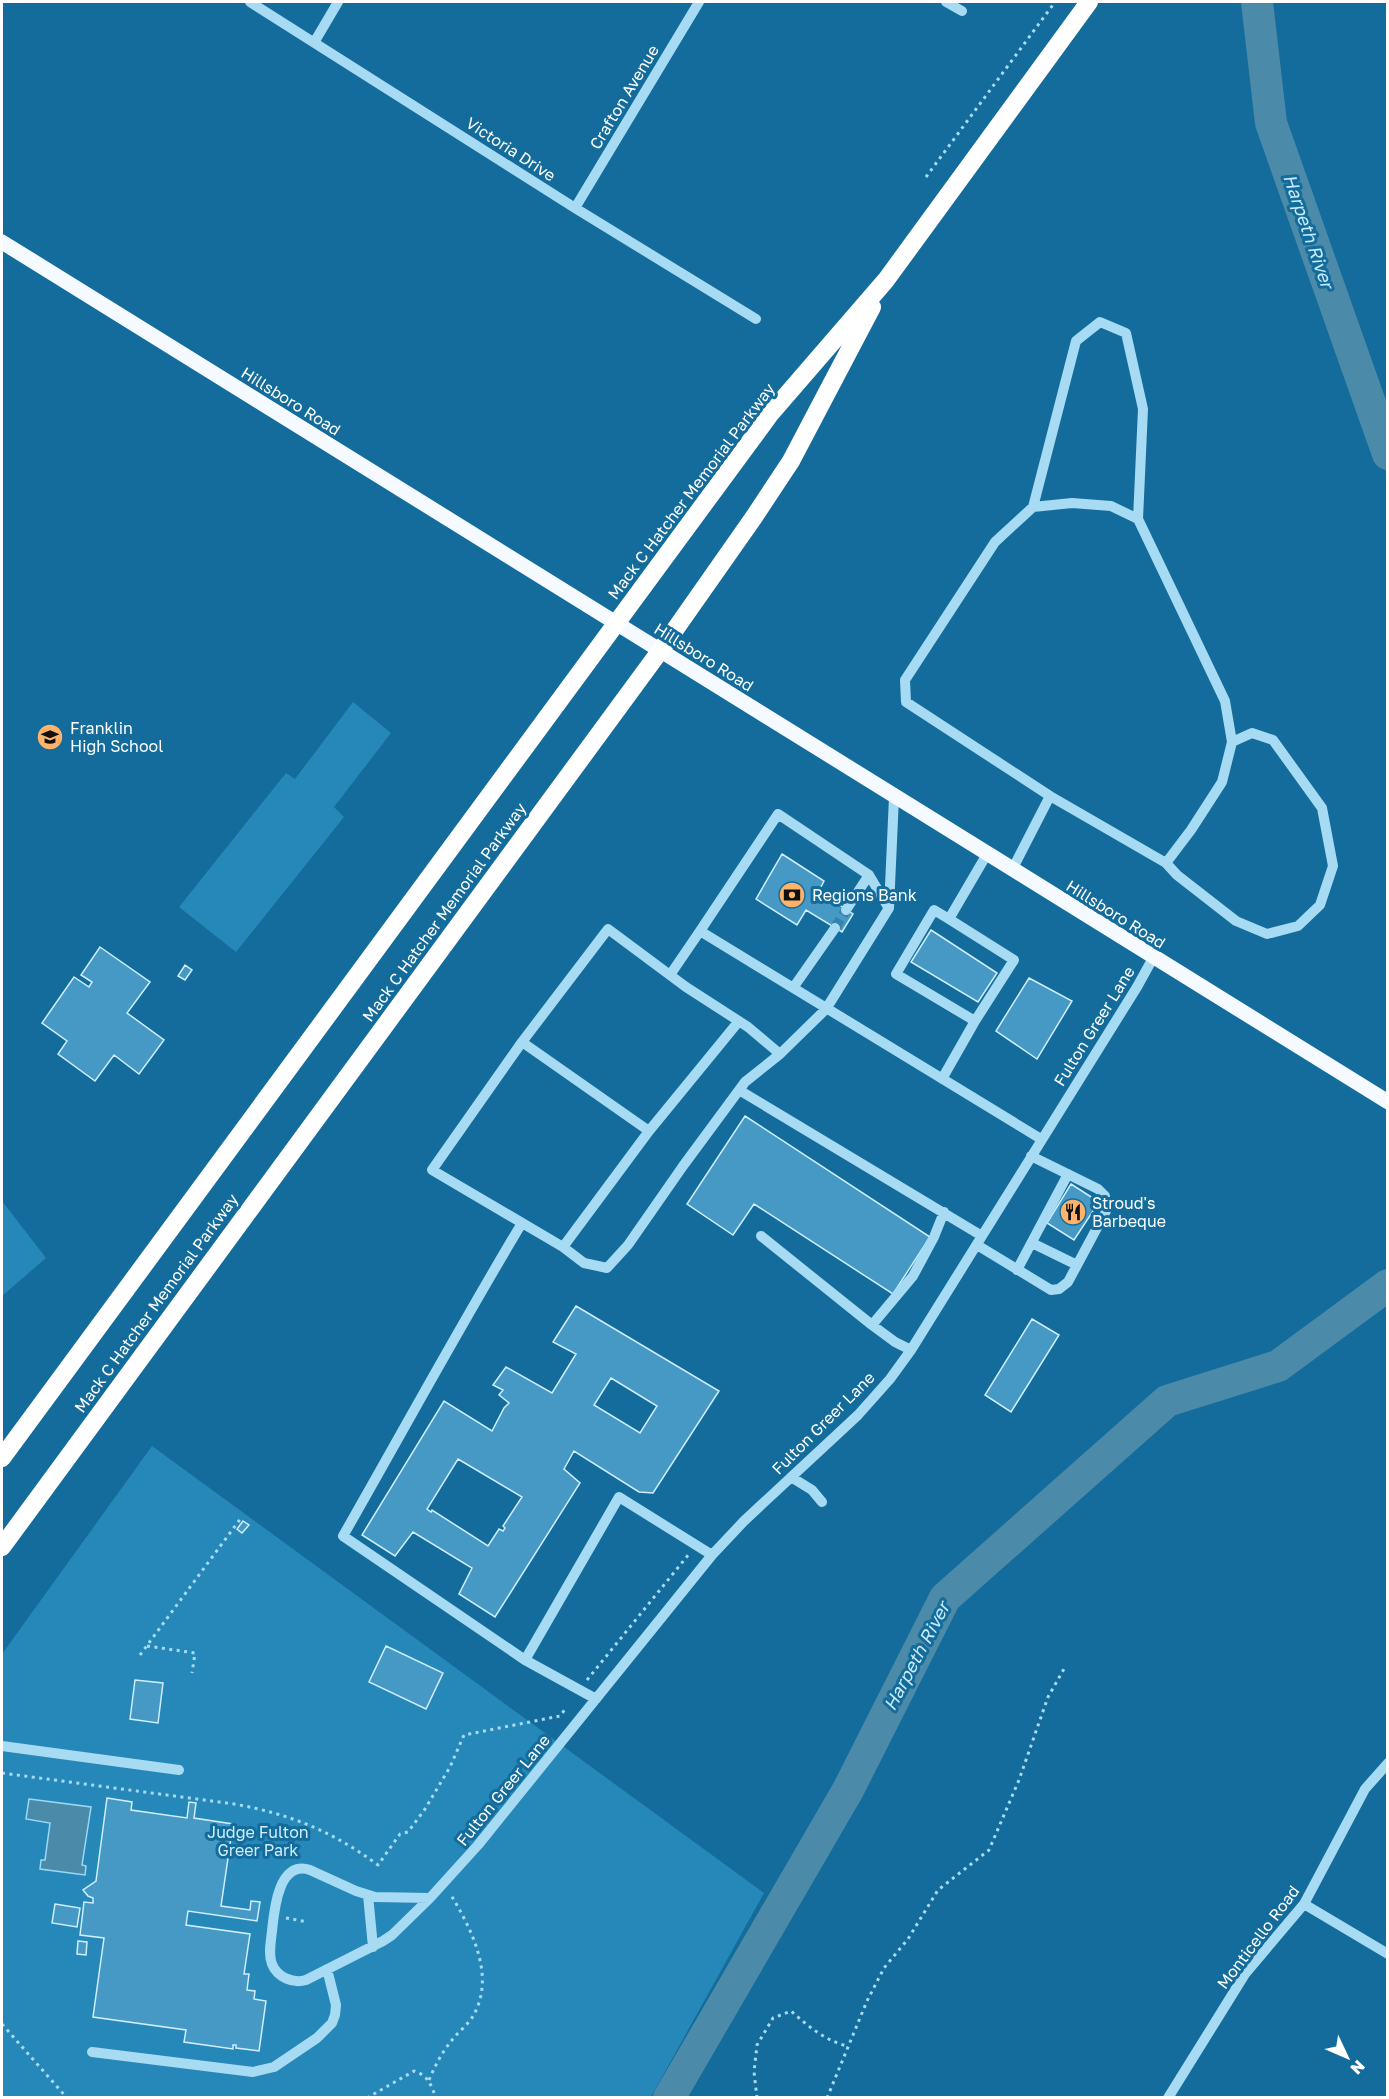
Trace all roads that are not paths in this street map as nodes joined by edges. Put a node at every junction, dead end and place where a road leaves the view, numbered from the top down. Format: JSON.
{"nodes":[{"id":1,"x":250,"y":2,"type":"edge"},
{"id":2,"x":338,"y":2,"type":"edge"},
{"id":3,"x":699,"y":2,"type":"edge"},
{"id":4,"x":946,"y":2,"type":"edge"},
{"id":5,"x":1089,"y":2,"type":"edge"},
{"id":6,"x":962,"y":11,"type":"dead end"},
{"id":7,"x":315,"y":41,"type":"junction"},
{"id":8,"x":574,"y":207,"type":"junction"},
{"id":9,"x":2,"y":242,"type":"edge"},
{"id":10,"x":886,"y":280,"type":"junction"},
{"id":11,"x":756,"y":319,"type":"dead end"},
{"id":12,"x":1034,"y":507,"type":"junction"},
{"id":13,"x":1138,"y":519,"type":"junction"},
{"id":14,"x":616,"y":624,"type":"junction"},
{"id":15,"x":660,"y":651,"type":"junction"},
{"id":16,"x":1232,"y":742,"type":"junction"},
{"id":17,"x":1050,"y":796,"type":"junction"},
{"id":18,"x":894,"y":797,"type":"junction"},
{"id":19,"x":987,"y":854,"type":"junction"},
{"id":20,"x":1166,"y":863,"type":"junction"},
{"id":21,"x":1012,"y":870,"type":"junction"},
{"id":22,"x":869,"y":875,"type":"junction"},
{"id":23,"x":889,"y":908,"type":"junction"},
{"id":24,"x":846,"y":909,"type":"tunnel mouth"},
{"id":25,"x":949,"y":919,"type":"junction"},
{"id":26,"x":835,"y":928,"type":"tunnel mouth"},
{"id":27,"x":700,"y":931,"type":"junction"},
{"id":28,"x":1153,"y":958,"type":"junction"},
{"id":29,"x":670,"y":975,"type":"junction"},
{"id":30,"x":793,"y":988,"type":"junction"},
{"id":31,"x":826,"y":1009,"type":"junction"},
{"id":32,"x":975,"y":1021,"type":"junction"},
{"id":33,"x":739,"y":1022,"type":"junction"},
{"id":34,"x":522,"y":1042,"type":"junction"},
{"id":35,"x":780,"y":1054,"type":"junction"},
{"id":36,"x":942,"y":1079,"type":"junction"},
{"id":37,"x":739,"y":1090,"type":"junction"},
{"id":38,"x":1388,"y":1102,"type":"edge"},
{"id":39,"x":649,"y":1131,"type":"junction"},
{"id":40,"x":1041,"y":1139,"type":"junction"},
{"id":41,"x":1031,"y":1156,"type":"junction"},
{"id":42,"x":1068,"y":1174,"type":"junction"},
{"id":43,"x":944,"y":1212,"type":"junction"},
{"id":44,"x":522,"y":1223,"type":"junction"},
{"id":45,"x":761,"y":1236,"type":"dead end"},
{"id":46,"x":980,"y":1241,"type":"junction"},
{"id":47,"x":1032,"y":1243,"type":"junction"},
{"id":48,"x":563,"y":1247,"type":"junction"},
{"id":49,"x":1077,"y":1265,"type":"junction"},
{"id":50,"x":1017,"y":1270,"type":"junction"},
{"id":51,"x":872,"y":1325,"type":"junction"},
{"id":52,"x":911,"y":1350,"type":"junction"},
{"id":53,"x":2,"y":1458,"type":"edge"},
{"id":54,"x":791,"y":1477,"type":"junction"},
{"id":55,"x":822,"y":1502,"type":"dead end"},
{"id":56,"x":2,"y":1547,"type":"edge"},
{"id":57,"x":712,"y":1555,"type":"junction"},
{"id":58,"x":525,"y":1660,"type":"junction"},
{"id":59,"x":596,"y":1699,"type":"junction"},
{"id":60,"x":2,"y":1746,"type":"edge"},
{"id":61,"x":1388,"y":1763,"type":"edge"},
{"id":62,"x":179,"y":1770,"type":"dead end"},
{"id":63,"x":368,"y":1896,"type":"junction"},
{"id":64,"x":430,"y":1898,"type":"junction"},
{"id":65,"x":1304,"y":1904,"type":"junction"},
{"id":66,"x":373,"y":1947,"type":"junction"},
{"id":67,"x":1388,"y":1954,"type":"edge"},
{"id":68,"x":327,"y":1970,"type":"junction"},
{"id":69,"x":92,"y":2052,"type":"dead end"},
{"id":70,"x":1168,"y":2097,"type":"edge"}],
"edges":[{"from":1,"to":7,"type":"street","name":"Victoria Drive"},
{"from":2,"to":7,"type":"street"},
{"from":3,"to":8,"type":"street","name":"Crafton Avenue"},
{"from":4,"to":6,"type":"street"},
{"from":5,"to":10,"type":"highway","name":"Mack C Hatcher Memorial Parkway"},
{"from":7,"to":8,"type":"street","name":"Victoria Drive"},
{"from":8,"to":11,"type":"street","name":"Victoria Drive"},
{"from":9,"to":14,"type":"main road","name":"Hillsboro Road"},
{"from":10,"to":14,"type":"highway","name":"Mack C Hatcher Memorial Parkway"},
{"from":10,"to":15,"type":"highway","name":"Mack C Hatcher Memorial Parkway"},
{"from":12,"to":13,"type":"street"},
{"from":12,"to":13,"type":"street"},
{"from":12,"to":17,"type":"street"},
{"from":13,"to":16,"type":"street"},
{"from":14,"to":15,"type":"main road","name":"Hillsboro Road"},
{"from":14,"to":53,"type":"highway","name":"Mack C Hatcher Memorial Parkway"},
{"from":15,"to":18,"type":"main road","name":"Hillsboro Road"},
{"from":15,"to":56,"type":"highway","name":"Mack C Hatcher Memorial Parkway"},
{"from":16,"to":20,"type":"street"},
{"from":16,"to":20,"type":"street"},
{"from":17,"to":20,"type":"street"},
{"from":17,"to":21,"type":"street"},
{"from":18,"to":19,"type":"main road","name":"Hillsboro Road"},
{"from":18,"to":23,"type":"street"},
{"from":19,"to":21,"type":"main road","name":"Hillsboro Road"},
{"from":19,"to":25,"type":"street"},
{"from":21,"to":28,"type":"main road","name":"Hillsboro Road"},
{"from":22,"to":23,"type":"street"},
{"from":22,"to":24,"type":"street"},
{"from":22,"to":27,"type":"street"},
{"from":23,"to":31,"type":"street"},
{"from":25,"to":32,"type":"street"},
{"from":25,"to":32,"type":"street"},
{"from":26,"to":30,"type":"street"},
{"from":27,"to":29,"type":"street"},
{"from":27,"to":30,"type":"street"},
{"from":28,"to":38,"type":"main road","name":"Hillsboro Road"},
{"from":28,"to":40,"type":"street","name":"Fulton Greer Lane"},
{"from":29,"to":33,"type":"street"},
{"from":29,"to":34,"type":"street"},
{"from":30,"to":31,"type":"street"},
{"from":31,"to":35,"type":"street"},
{"from":31,"to":36,"type":"street"},
{"from":32,"to":36,"type":"street"},
{"from":33,"to":35,"type":"street"},
{"from":33,"to":39,"type":"street"},
{"from":34,"to":39,"type":"street"},
{"from":34,"to":44,"type":"street"},
{"from":35,"to":37,"type":"street"},
{"from":36,"to":40,"type":"street"},
{"from":37,"to":43,"type":"street"},
{"from":37,"to":48,"type":"street"},
{"from":39,"to":48,"type":"street"},
{"from":40,"to":41,"type":"street","name":"Fulton Greer Lane"},
{"from":41,"to":42,"type":"street"},
{"from":41,"to":46,"type":"street","name":"Fulton Greer Lane"},
{"from":42,"to":47,"type":"street"},
{"from":42,"to":49,"type":"street"},
{"from":43,"to":46,"type":"street"},
{"from":43,"to":51,"type":"street"},
{"from":44,"to":48,"type":"street"},
{"from":44,"to":58,"type":"street"},
{"from":45,"to":51,"type":"street"},
{"from":46,"to":50,"type":"street"},
{"from":46,"to":52,"type":"street","name":"Fulton Greer Lane"},
{"from":47,"to":49,"type":"street"},
{"from":47,"to":50,"type":"street"},
{"from":49,"to":50,"type":"street"},
{"from":51,"to":52,"type":"street"},
{"from":52,"to":54,"type":"street","name":"Fulton Greer Lane"},
{"from":54,"to":55,"type":"street"},
{"from":54,"to":57,"type":"street","name":"Fulton Greer Lane"},
{"from":57,"to":58,"type":"street"},
{"from":57,"to":59,"type":"street","name":"Fulton Greer Lane"},
{"from":58,"to":59,"type":"street"},
{"from":59,"to":64,"type":"street","name":"Fulton Greer Lane"},
{"from":60,"to":62,"type":"street"},
{"from":61,"to":65,"type":"street","name":"Monticello Road"},
{"from":63,"to":64,"type":"street"},
{"from":63,"to":66,"type":"street"},
{"from":63,"to":68,"type":"street"},
{"from":64,"to":66,"type":"street","name":"Fulton Greer Lane"},
{"from":65,"to":67,"type":"street"},
{"from":65,"to":70,"type":"street","name":"Monticello Road"},
{"from":66,"to":68,"type":"street"},
{"from":68,"to":69,"type":"street"}]}
